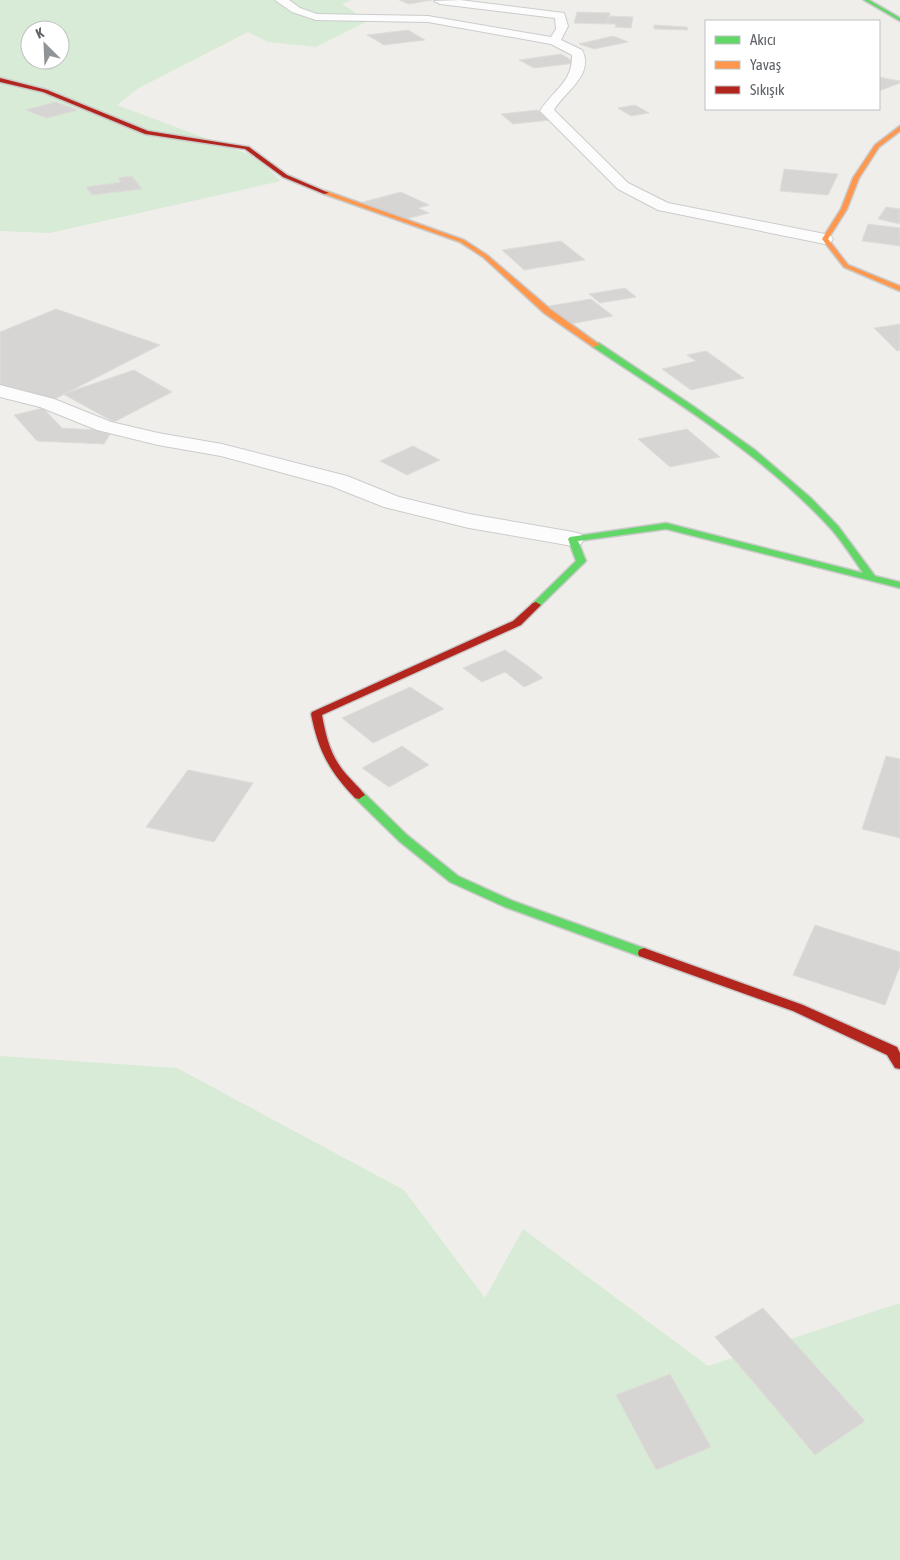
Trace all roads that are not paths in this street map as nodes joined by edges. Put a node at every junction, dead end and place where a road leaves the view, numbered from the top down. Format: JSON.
{"nodes":[{"id":1,"x":281,"y":0,"type":"edge"},
{"id":2,"x":866,"y":0,"type":"edge"},
{"id":3,"x":440,"y":1,"type":"edge"},
{"id":4,"x":900,"y":20,"type":"edge"},
{"id":5,"x":554,"y":40,"type":"junction"},
{"id":6,"x":0,"y":80,"type":"edge"},
{"id":7,"x":897,"y":133,"type":"edge"},
{"id":8,"x":825,"y":240,"type":"junction"},
{"id":9,"x":900,"y":289,"type":"edge"},
{"id":10,"x":0,"y":391,"type":"edge"},
{"id":11,"x":573,"y":539,"type":"junction"},
{"id":12,"x":871,"y":576,"type":"junction"},
{"id":13,"x":900,"y":584,"type":"edge"},
{"id":14,"x":900,"y":1064,"type":"edge"}],
"edges":[{"from":1,"to":5,"type":"street"},
{"from":2,"to":4,"type":"street"},
{"from":3,"to":5,"type":"street"},
{"from":5,"to":8,"type":"street"},
{"from":6,"to":12,"type":"street"},
{"from":7,"to":8,"type":"street"},
{"from":8,"to":9,"type":"street"},
{"from":10,"to":11,"type":"street"},
{"from":11,"to":12,"type":"street"},
{"from":11,"to":14,"type":"street"},
{"from":12,"to":13,"type":"street"}]}
